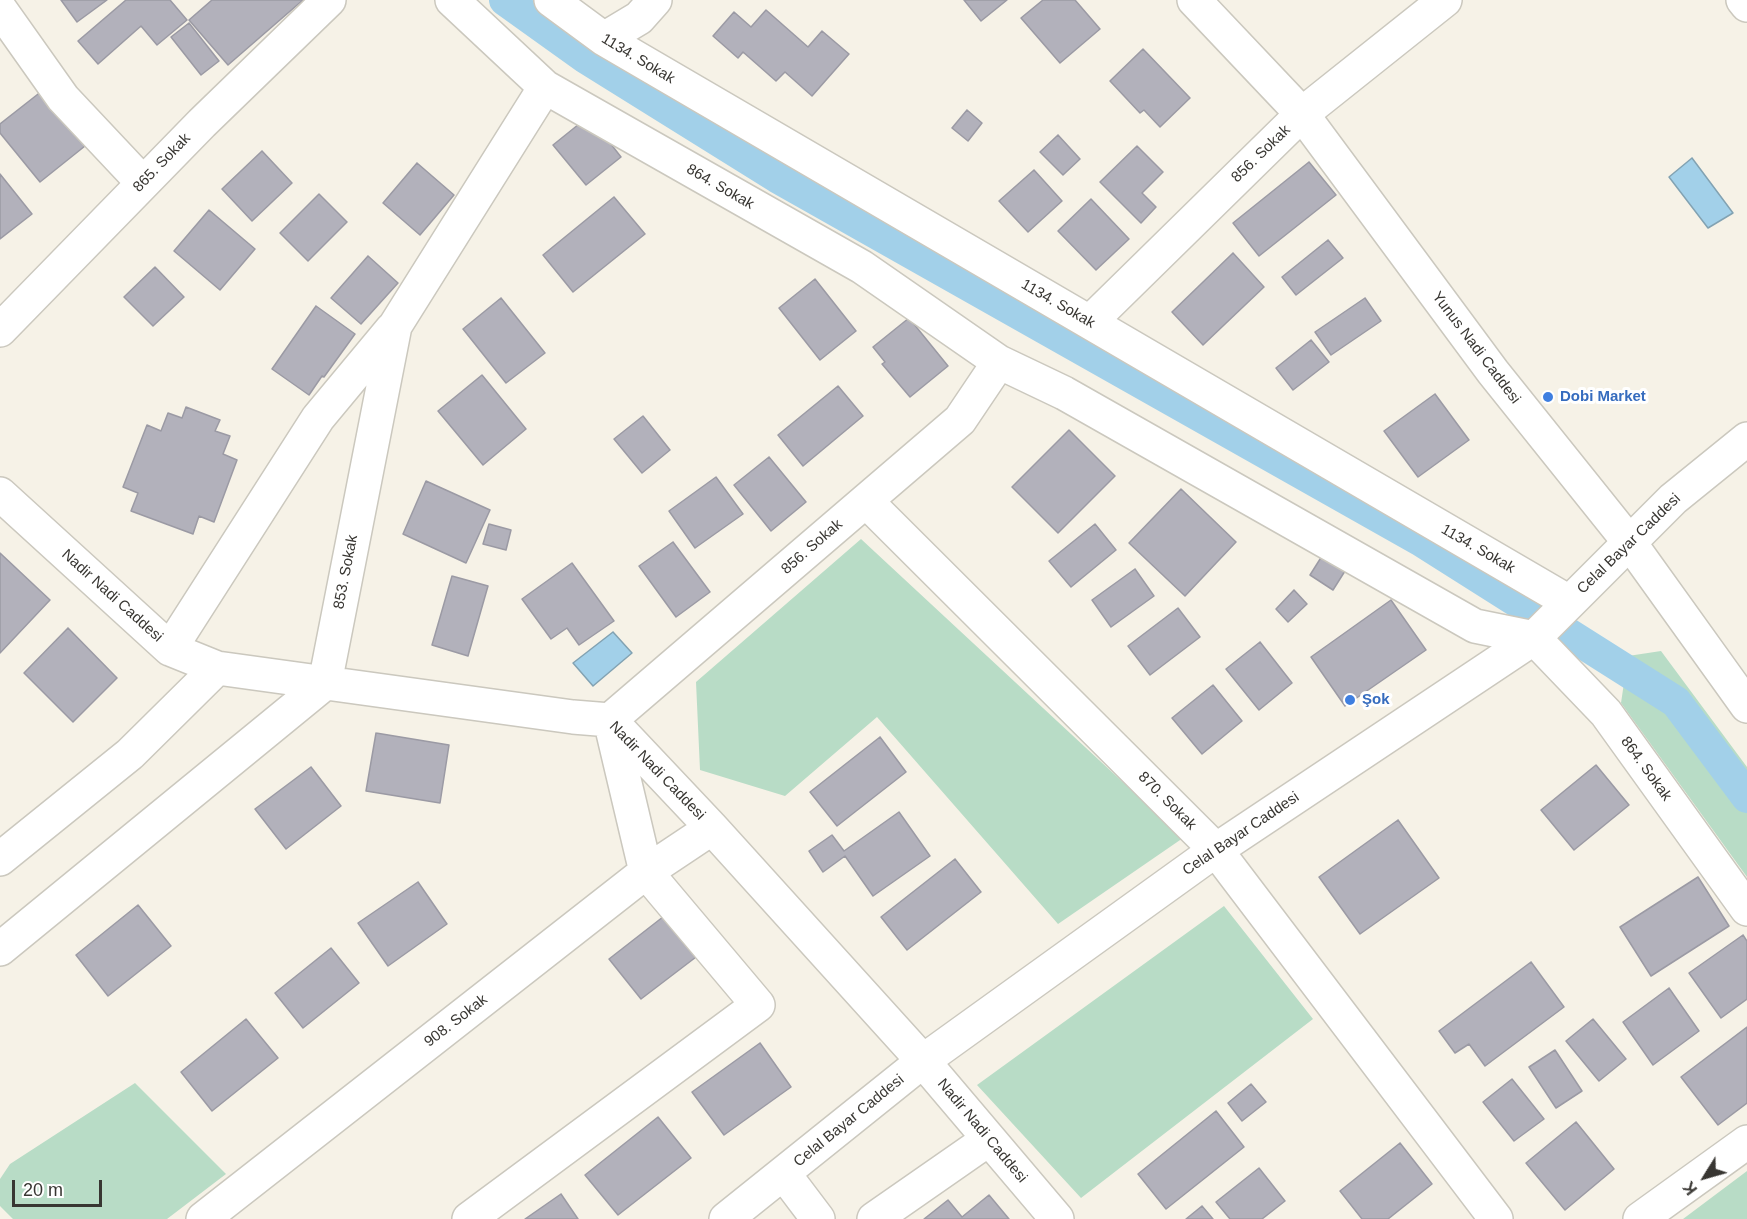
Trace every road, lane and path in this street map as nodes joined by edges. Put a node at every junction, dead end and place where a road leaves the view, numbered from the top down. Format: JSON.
{"nodes":[{"id":1,"x":328,"y":0,"type":"edge"},
{"id":2,"x":452,"y":0,"type":"edge"},
{"id":3,"x":551,"y":0,"type":"edge"},
{"id":4,"x":655,"y":0,"type":"edge"},
{"id":5,"x":1194,"y":0,"type":"edge"},
{"id":6,"x":1445,"y":0,"type":"edge"},
{"id":7,"x":1743,"y":0,"type":"edge"},
{"id":8,"x":1747,"y":5,"type":"edge"},
{"id":9,"x":0,"y":9,"type":"edge"},
{"id":10,"x":604,"y":39,"type":"junction"},
{"id":11,"x":545,"y":87,"type":"junction"},
{"id":12,"x":1302,"y":114,"type":"junction"},
{"id":13,"x":143,"y":183,"type":"junction"},
{"id":14,"x":1090,"y":322,"type":"junction"},
{"id":15,"x":395,"y":326,"type":"junction"},
{"id":16,"x":0,"y":330,"type":"edge"},
{"id":17,"x":999,"y":362,"type":"junction"},
{"id":18,"x":1747,"y":440,"type":"edge"},
{"id":19,"x":0,"y":494,"type":"edge"},
{"id":20,"x":866,"y":501,"type":"junction"},
{"id":21,"x":1630,"y":543,"type":"junction"},
{"id":22,"x":1568,"y":603,"type":"junction"},
{"id":23,"x":1534,"y":637,"type":"junction"},
{"id":24,"x":170,"y":649,"type":"junction"},
{"id":25,"x":217,"y":668,"type":"junction"},
{"id":26,"x":325,"y":683,"type":"junction"},
{"id":27,"x":1747,"y":706,"type":"edge"},
{"id":28,"x":610,"y":720,"type":"junction"},
{"id":29,"x":712,"y":828,"type":"junction"},
{"id":30,"x":1216,"y":850,"type":"junction"},
{"id":31,"x":0,"y":859,"type":"edge"},
{"id":32,"x":646,"y":872,"type":"junction"},
{"id":33,"x":1747,"y":909,"type":"edge"},
{"id":34,"x":0,"y":950,"type":"edge"},
{"id":35,"x":923,"y":1061,"type":"junction"},
{"id":36,"x":989,"y":1138,"type":"junction"},
{"id":37,"x":1747,"y":1142,"type":"edge"},
{"id":38,"x":784,"y":1174,"type":"junction"},
{"id":39,"x":203,"y":1219,"type":"edge"},
{"id":40,"x":469,"y":1219,"type":"edge"},
{"id":41,"x":726,"y":1219,"type":"edge"},
{"id":42,"x":818,"y":1219,"type":"edge"},
{"id":43,"x":874,"y":1219,"type":"edge"},
{"id":44,"x":1057,"y":1219,"type":"edge"},
{"id":45,"x":1496,"y":1219,"type":"edge"},
{"id":46,"x":1640,"y":1219,"type":"edge"}],
"edges":[{"from":1,"to":13,"type":"street","name":"865. Sokak"},
{"from":2,"to":11,"type":"street","name":"864. Sokak"},
{"from":3,"to":10,"type":"street","name":"1134. Sokak"},
{"from":4,"to":10,"type":"street"},
{"from":5,"to":12,"type":"street","name":"Yunus Nadi Caddesi"},
{"from":6,"to":12,"type":"street","name":"856. Sokak"},
{"from":7,"to":8,"type":"street"},
{"from":9,"to":13,"type":"street"},
{"from":10,"to":14,"type":"street","name":"1134. Sokak"},
{"from":11,"to":15,"type":"street","name":"853. Sokak"},
{"from":11,"to":17,"type":"street","name":"864. Sokak"},
{"from":12,"to":14,"type":"street","name":"856. Sokak"},
{"from":12,"to":21,"type":"street","name":"Yunus Nadi Caddesi"},
{"from":13,"to":16,"type":"street","name":"865. Sokak"},
{"from":14,"to":22,"type":"street","name":"1134. Sokak"},
{"from":15,"to":24,"type":"street"},
{"from":15,"to":26,"type":"street","name":"853. Sokak"},
{"from":17,"to":20,"type":"street","name":"856. Sokak"},
{"from":17,"to":23,"type":"street","name":"864. Sokak"},
{"from":18,"to":21,"type":"street","name":"Celal Bayar Caddesi"},
{"from":19,"to":24,"type":"street","name":"Nadir Nadi Caddesi"},
{"from":20,"to":28,"type":"street","name":"856. Sokak"},
{"from":20,"to":30,"type":"street","name":"870. Sokak"},
{"from":21,"to":22,"type":"street","name":"Celal Bayar Caddesi"},
{"from":21,"to":27,"type":"street","name":"Yunus Nadi Caddesi"},
{"from":22,"to":23,"type":"street","name":"Celal Bayar Caddesi"},
{"from":23,"to":30,"type":"street","name":"Celal Bayar Caddesi"},
{"from":23,"to":33,"type":"street","name":"864. Sokak"},
{"from":24,"to":25,"type":"street","name":"Nadir Nadi Caddesi"},
{"from":25,"to":26,"type":"street","name":"Nadir Nadi Caddesi"},
{"from":25,"to":31,"type":"street"},
{"from":26,"to":28,"type":"street","name":"Nadir Nadi Caddesi"},
{"from":26,"to":34,"type":"street"},
{"from":28,"to":29,"type":"street","name":"Nadir Nadi Caddesi"},
{"from":28,"to":32,"type":"street"},
{"from":29,"to":32,"type":"street","name":"908. Sokak"},
{"from":29,"to":35,"type":"street","name":"Nadir Nadi Caddesi"},
{"from":30,"to":35,"type":"street","name":"Celal Bayar Caddesi"},
{"from":30,"to":45,"type":"street","name":"870. Sokak"},
{"from":32,"to":39,"type":"street","name":"908. Sokak"},
{"from":32,"to":40,"type":"street"},
{"from":35,"to":36,"type":"street","name":"Nadir Nadi Caddesi"},
{"from":35,"to":38,"type":"street","name":"Celal Bayar Caddesi"},
{"from":36,"to":43,"type":"street"},
{"from":36,"to":44,"type":"street","name":"Nadir Nadi Caddesi"},
{"from":37,"to":46,"type":"street"},
{"from":38,"to":41,"type":"street","name":"Celal Bayar Caddesi"},
{"from":38,"to":42,"type":"street"}]}
